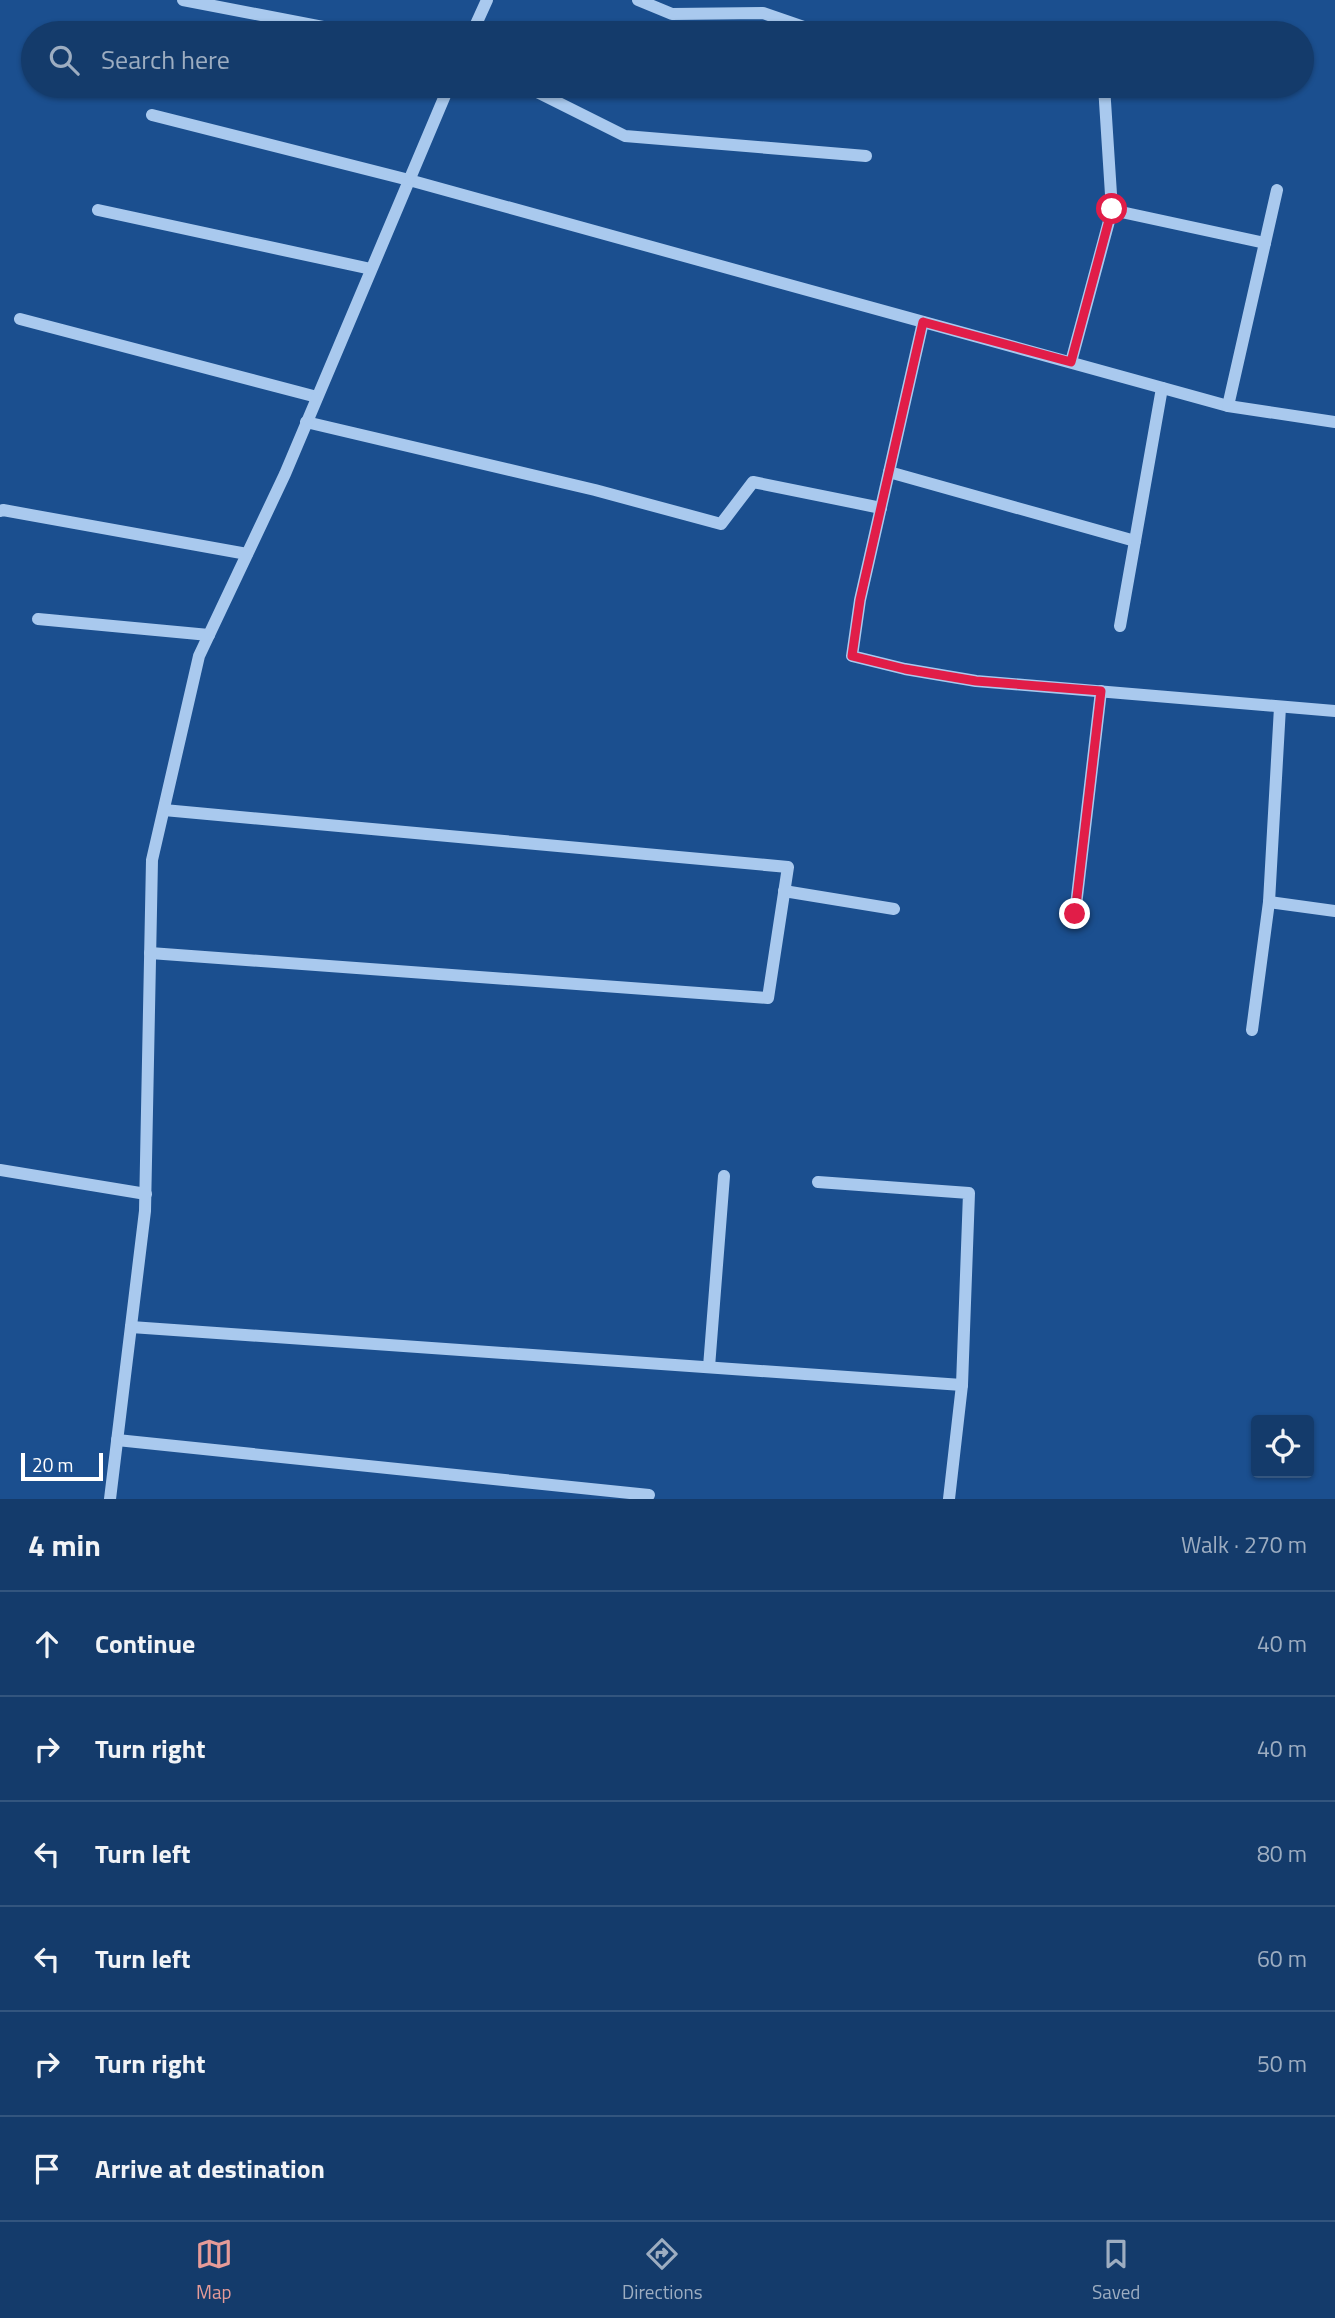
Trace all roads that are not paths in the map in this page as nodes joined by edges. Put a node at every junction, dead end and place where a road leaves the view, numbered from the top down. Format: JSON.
{"nodes":[{"id":1,"x":188,"y":0,"type":"edge"},
{"id":2,"x":487,"y":0,"type":"edge"},
{"id":3,"x":638,"y":0,"type":"edge"},
{"id":4,"x":294,"y":21,"type":"edge"},
{"id":5,"x":477,"y":21,"type":"edge"},
{"id":6,"x":786,"y":21,"type":"edge"},
{"id":7,"x":444,"y":98,"type":"edge"},
{"id":8,"x":549,"y":98,"type":"edge"},
{"id":9,"x":1105,"y":98,"type":"edge"},
{"id":10,"x":152,"y":115,"type":"dead end"},
{"id":11,"x":866,"y":156,"type":"dead end"},
{"id":12,"x":409,"y":180,"type":"junction"},
{"id":13,"x":1277,"y":190,"type":"dead end"},
{"id":14,"x":1112,"y":209,"type":"junction"},
{"id":15,"x":98,"y":210,"type":"dead end"},
{"id":16,"x":1265,"y":243,"type":"junction"},
{"id":17,"x":371,"y":269,"type":"junction"},
{"id":18,"x":20,"y":319,"type":"dead end"},
{"id":19,"x":923,"y":322,"type":"junction"},
{"id":20,"x":1071,"y":362,"type":"junction"},
{"id":21,"x":1162,"y":388,"type":"junction"},
{"id":22,"x":317,"y":397,"type":"junction"},
{"id":23,"x":1228,"y":406,"type":"junction"},
{"id":24,"x":306,"y":422,"type":"junction"},
{"id":25,"x":1335,"y":422,"type":"edge"},
{"id":26,"x":889,"y":472,"type":"junction"},
{"id":27,"x":881,"y":508,"type":"junction"},
{"id":28,"x":0,"y":511,"type":"edge"},
{"id":29,"x":1135,"y":541,"type":"junction"},
{"id":30,"x":247,"y":554,"type":"junction"},
{"id":31,"x":38,"y":619,"type":"dead end"},
{"id":32,"x":1120,"y":626,"type":"dead end"},
{"id":33,"x":209,"y":635,"type":"junction"},
{"id":34,"x":1101,"y":691,"type":"junction"},
{"id":35,"x":1280,"y":707,"type":"junction"},
{"id":36,"x":1335,"y":711,"type":"edge"},
{"id":37,"x":164,"y":810,"type":"junction"},
{"id":38,"x":784,"y":891,"type":"junction"},
{"id":39,"x":1269,"y":902,"type":"junction"},
{"id":40,"x":894,"y":909,"type":"dead end"},
{"id":41,"x":1335,"y":911,"type":"edge"},
{"id":42,"x":1075,"y":914,"type":"dead end"},
{"id":43,"x":150,"y":953,"type":"junction"},
{"id":44,"x":1252,"y":1030,"type":"dead end"},
{"id":45,"x":0,"y":1170,"type":"edge"},
{"id":46,"x":724,"y":1176,"type":"dead end"},
{"id":47,"x":818,"y":1182,"type":"dead end"},
{"id":48,"x":146,"y":1194,"type":"junction"},
{"id":49,"x":131,"y":1327,"type":"junction"},
{"id":50,"x":709,"y":1367,"type":"junction"},
{"id":51,"x":962,"y":1385,"type":"junction"},
{"id":52,"x":117,"y":1440,"type":"junction"},
{"id":53,"x":649,"y":1495,"type":"dead end"},
{"id":54,"x":110,"y":1499,"type":"edge"},
{"id":55,"x":949,"y":1499,"type":"edge"}],
"edges":[{"from":1,"to":4,"type":"street"},
{"from":2,"to":5,"type":"street"},
{"from":3,"to":6,"type":"street"},
{"from":7,"to":12,"type":"street"},
{"from":8,"to":11,"type":"street"},
{"from":9,"to":14,"type":"street"},
{"from":10,"to":12,"type":"street"},
{"from":12,"to":17,"type":"street"},
{"from":12,"to":19,"type":"street"},
{"from":13,"to":16,"type":"street"},
{"from":14,"to":16,"type":"street"},
{"from":14,"to":20,"type":"street"},
{"from":15,"to":17,"type":"street"},
{"from":16,"to":23,"type":"street"},
{"from":17,"to":22,"type":"street"},
{"from":18,"to":22,"type":"street"},
{"from":19,"to":20,"type":"street"},
{"from":19,"to":26,"type":"street"},
{"from":20,"to":21,"type":"street"},
{"from":21,"to":23,"type":"street"},
{"from":21,"to":29,"type":"street"},
{"from":22,"to":24,"type":"street"},
{"from":23,"to":25,"type":"street"},
{"from":24,"to":27,"type":"street"},
{"from":24,"to":30,"type":"street"},
{"from":26,"to":27,"type":"street"},
{"from":26,"to":29,"type":"street"},
{"from":27,"to":34,"type":"street"},
{"from":28,"to":30,"type":"street"},
{"from":29,"to":32,"type":"street"},
{"from":30,"to":33,"type":"street"},
{"from":31,"to":33,"type":"street"},
{"from":33,"to":37,"type":"street"},
{"from":34,"to":35,"type":"street"},
{"from":34,"to":42,"type":"street"},
{"from":35,"to":36,"type":"street"},
{"from":35,"to":39,"type":"street"},
{"from":37,"to":38,"type":"street"},
{"from":37,"to":43,"type":"street"},
{"from":38,"to":40,"type":"street"},
{"from":38,"to":43,"type":"street"},
{"from":39,"to":41,"type":"street"},
{"from":39,"to":44,"type":"street"},
{"from":43,"to":48,"type":"street"},
{"from":45,"to":48,"type":"street"},
{"from":46,"to":50,"type":"street"},
{"from":47,"to":51,"type":"street"},
{"from":48,"to":49,"type":"street"},
{"from":49,"to":50,"type":"street"},
{"from":49,"to":52,"type":"street"},
{"from":50,"to":51,"type":"street"},
{"from":51,"to":55,"type":"street"},
{"from":52,"to":53,"type":"street"},
{"from":52,"to":54,"type":"street"}]}
